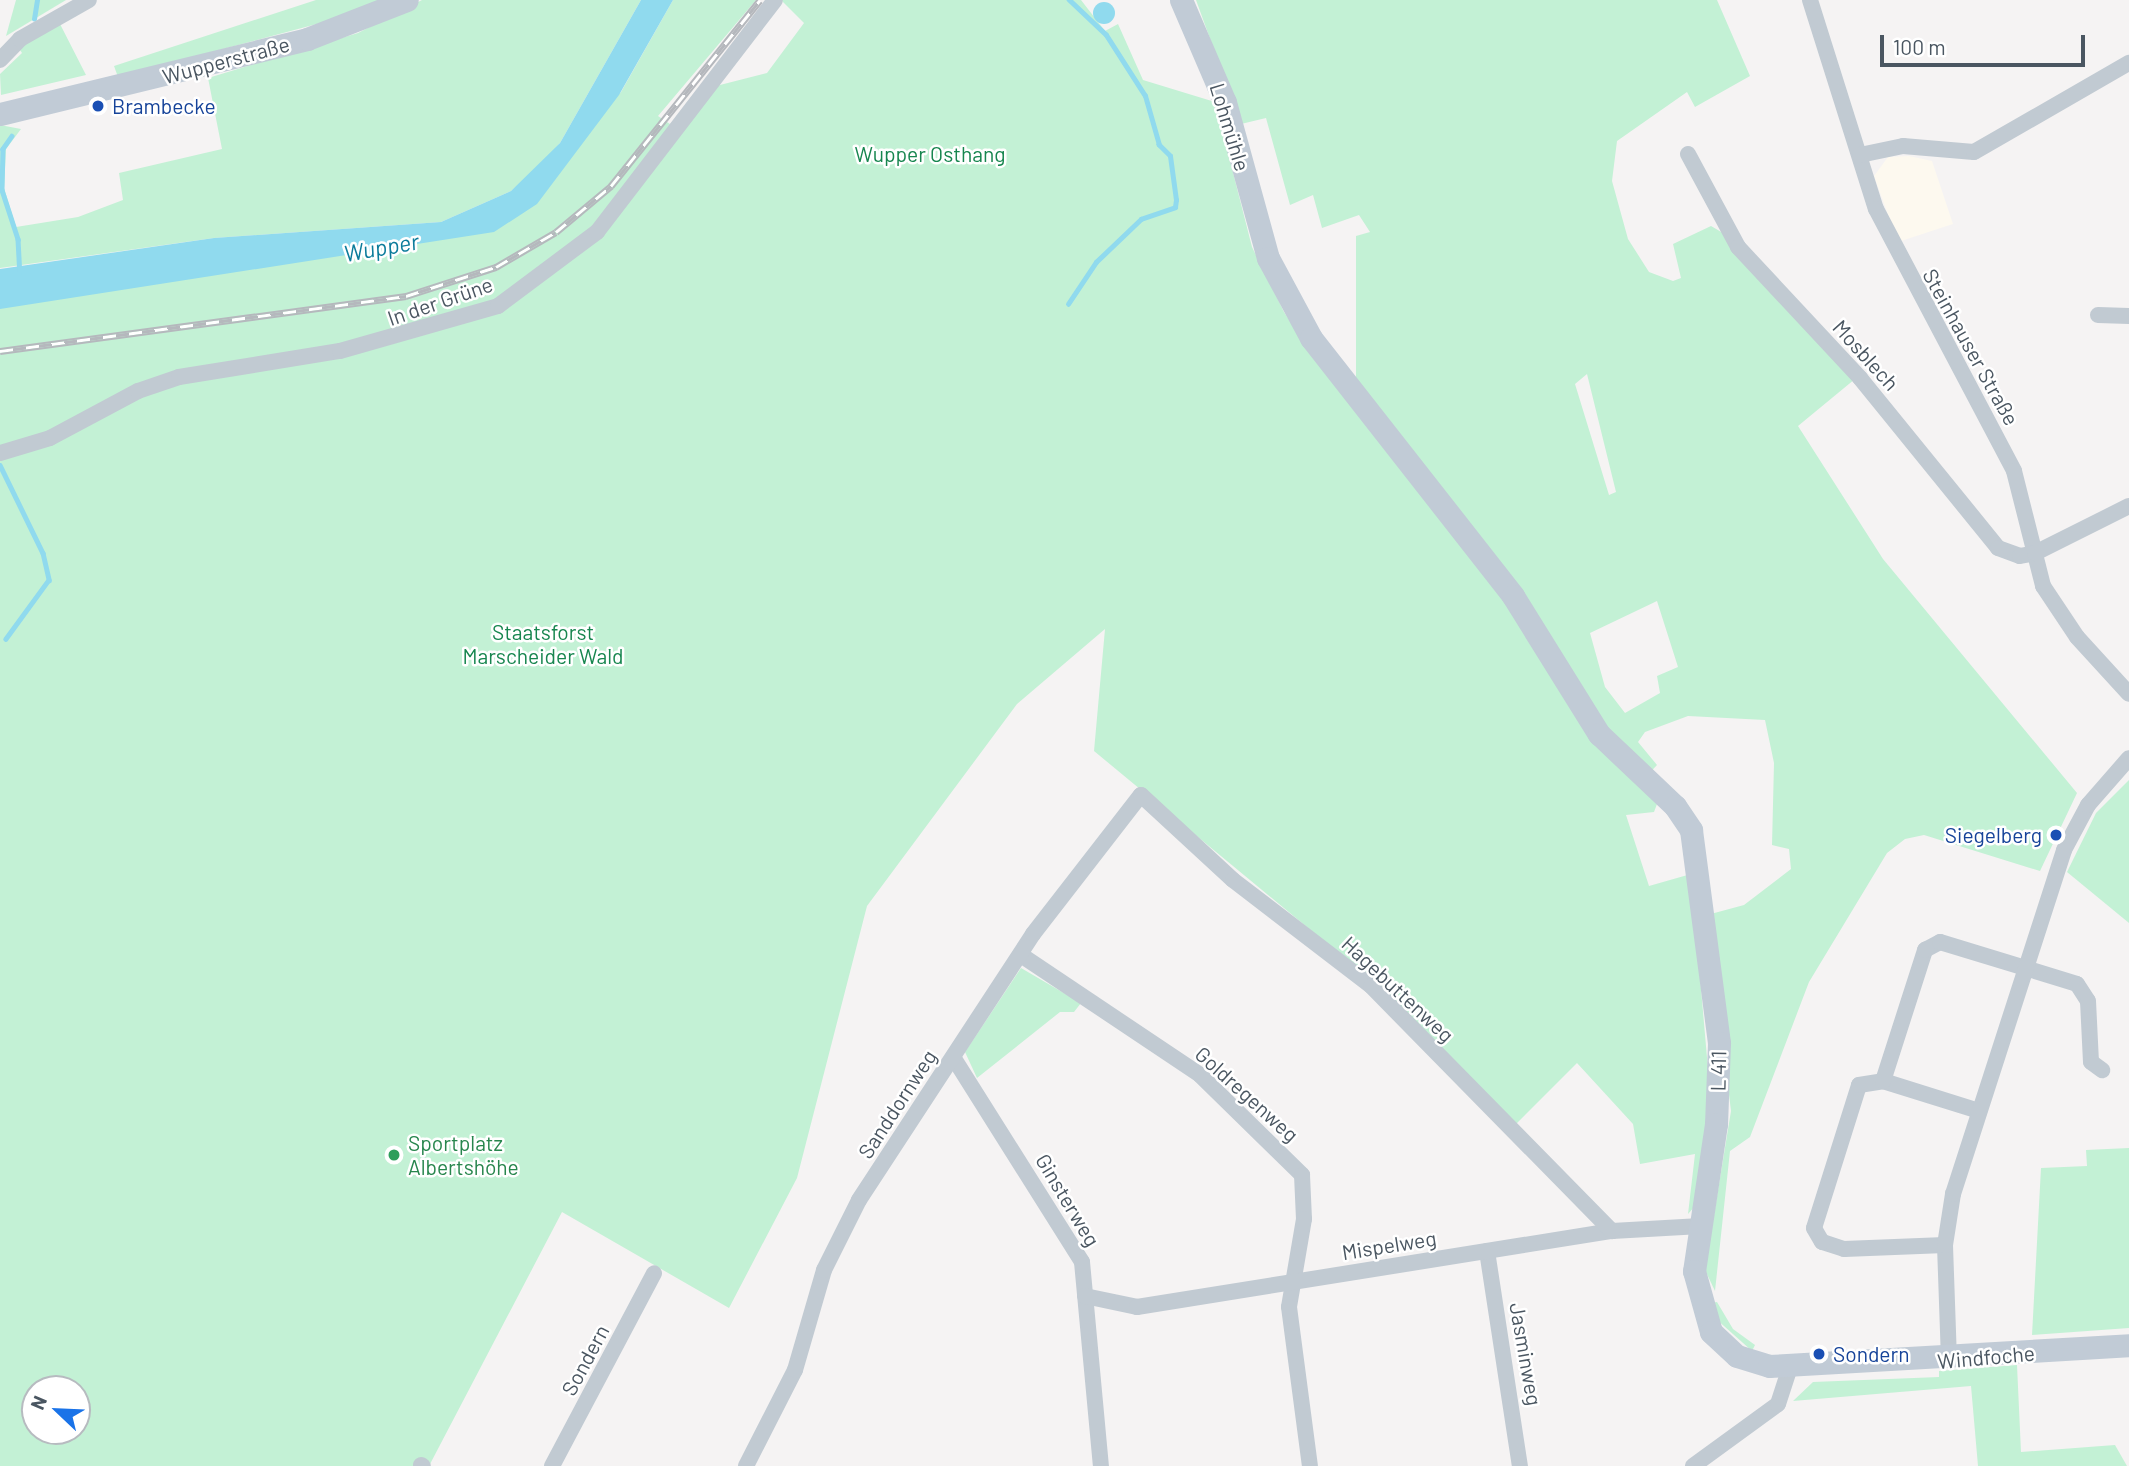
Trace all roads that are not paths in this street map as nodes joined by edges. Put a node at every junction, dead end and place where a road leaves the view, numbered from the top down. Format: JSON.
{"nodes":[{"id":1,"x":89,"y":0,"type":"edge"},
{"id":2,"x":407,"y":0,"type":"edge"},
{"id":3,"x":775,"y":0,"type":"edge"},
{"id":4,"x":1181,"y":0,"type":"edge"},
{"id":5,"x":1810,"y":0,"type":"edge"},
{"id":6,"x":0,"y":60,"type":"edge"},
{"id":7,"x":2129,"y":63,"type":"edge"},
{"id":8,"x":0,"y":114,"type":"edge"},
{"id":9,"x":1688,"y":154,"type":"dead end"},
{"id":10,"x":1860,"y":155,"type":"junction"},
{"id":11,"x":2098,"y":315,"type":"dead end"},
{"id":12,"x":2129,"y":316,"type":"edge"},
{"id":13,"x":0,"y":453,"type":"edge"},
{"id":14,"x":2129,"y":506,"type":"edge"},
{"id":15,"x":2035,"y":553,"type":"junction"},
{"id":16,"x":2129,"y":694,"type":"edge"},
{"id":17,"x":2129,"y":758,"type":"edge"},
{"id":18,"x":2122,"y":769,"type":"edge"},
{"id":19,"x":1141,"y":795,"type":"joint"},
{"id":20,"x":1702,"y":916,"type":"joint"},
{"id":21,"x":1021,"y":955,"type":"junction"},
{"id":22,"x":2025,"y":967,"type":"junction"},
{"id":23,"x":953,"y":1057,"type":"junction"},
{"id":24,"x":2102,"y":1070,"type":"dead end"},
{"id":25,"x":1883,"y":1081,"type":"junction"},
{"id":26,"x":1979,"y":1111,"type":"junction"},
{"id":27,"x":1701,"y":1226,"type":"junction"},
{"id":28,"x":1612,"y":1231,"type":"junction"},
{"id":29,"x":1945,"y":1245,"type":"junction"},
{"id":30,"x":1487,"y":1251,"type":"junction"},
{"id":31,"x":654,"y":1273,"type":"dead end"},
{"id":32,"x":1295,"y":1281,"type":"junction"},
{"id":33,"x":1085,"y":1296,"type":"junction"},
{"id":34,"x":2129,"y":1345,"type":"edge"},
{"id":35,"x":1949,"y":1360,"type":"junction"},
{"id":36,"x":1790,"y":1367,"type":"junction"},
{"id":37,"x":552,"y":1466,"type":"edge"},
{"id":38,"x":746,"y":1466,"type":"edge"},
{"id":39,"x":1101,"y":1466,"type":"edge"},
{"id":40,"x":1310,"y":1466,"type":"edge"},
{"id":41,"x":1520,"y":1466,"type":"edge"},
{"id":42,"x":1693,"y":1466,"type":"edge"}],
"edges":[{"from":1,"to":6,"type":"street"},
{"from":2,"to":8,"type":"main road","name":"Wupperstraße"},
{"from":3,"to":13,"type":"street","name":"In der Grüne"},
{"from":4,"to":20,"type":"main road","name":"Lohmühle","number":"L 411"},
{"from":5,"to":10,"type":"street","name":"Steinhauser Straße"},
{"from":7,"to":10,"type":"street"},
{"from":9,"to":15,"type":"street","name":"Mosblech"},
{"from":10,"to":15,"type":"street","name":"Steinhauser Straße"},
{"from":11,"to":12,"type":"street"},
{"from":14,"to":15,"type":"street"},
{"from":15,"to":16,"type":"street","name":"Steinhauser Straße"},
{"from":17,"to":18,"type":"street"},
{"from":18,"to":22,"type":"street"},
{"from":19,"to":21,"type":"street","name":"Sanddornweg"},
{"from":19,"to":28,"type":"street","name":"Hagebuttenweg"},
{"from":20,"to":27,"type":"main road","name":"L 411","number":"L 411"},
{"from":21,"to":23,"type":"street","name":"Sanddornweg"},
{"from":21,"to":32,"type":"street","name":"Goldregenweg"},
{"from":22,"to":24,"type":"street"},
{"from":22,"to":25,"type":"street"},
{"from":22,"to":26,"type":"street"},
{"from":23,"to":33,"type":"street","name":"Ginsterweg"},
{"from":23,"to":38,"type":"street","name":"Sanddornweg"},
{"from":25,"to":26,"type":"street"},
{"from":25,"to":29,"type":"street"},
{"from":26,"to":29,"type":"street"},
{"from":27,"to":28,"type":"street","name":"Mispelweg"},
{"from":27,"to":36,"type":"main road","name":"Windfoche","number":"L 411"},
{"from":28,"to":30,"type":"street","name":"Mispelweg"},
{"from":29,"to":35,"type":"street"},
{"from":30,"to":32,"type":"street","name":"Mispelweg"},
{"from":30,"to":41,"type":"street","name":"Jasminweg"},
{"from":31,"to":37,"type":"street","name":"Sondern"},
{"from":32,"to":33,"type":"street","name":"Mispelweg"},
{"from":32,"to":40,"type":"street","name":"Goldregenweg"},
{"from":33,"to":39,"type":"street","name":"Ginsterweg"},
{"from":34,"to":35,"type":"main road","name":"Windfoche","number":"L 411"},
{"from":35,"to":36,"type":"main road","name":"Windfoche","number":"L 411"},
{"from":36,"to":42,"type":"street"}]}
